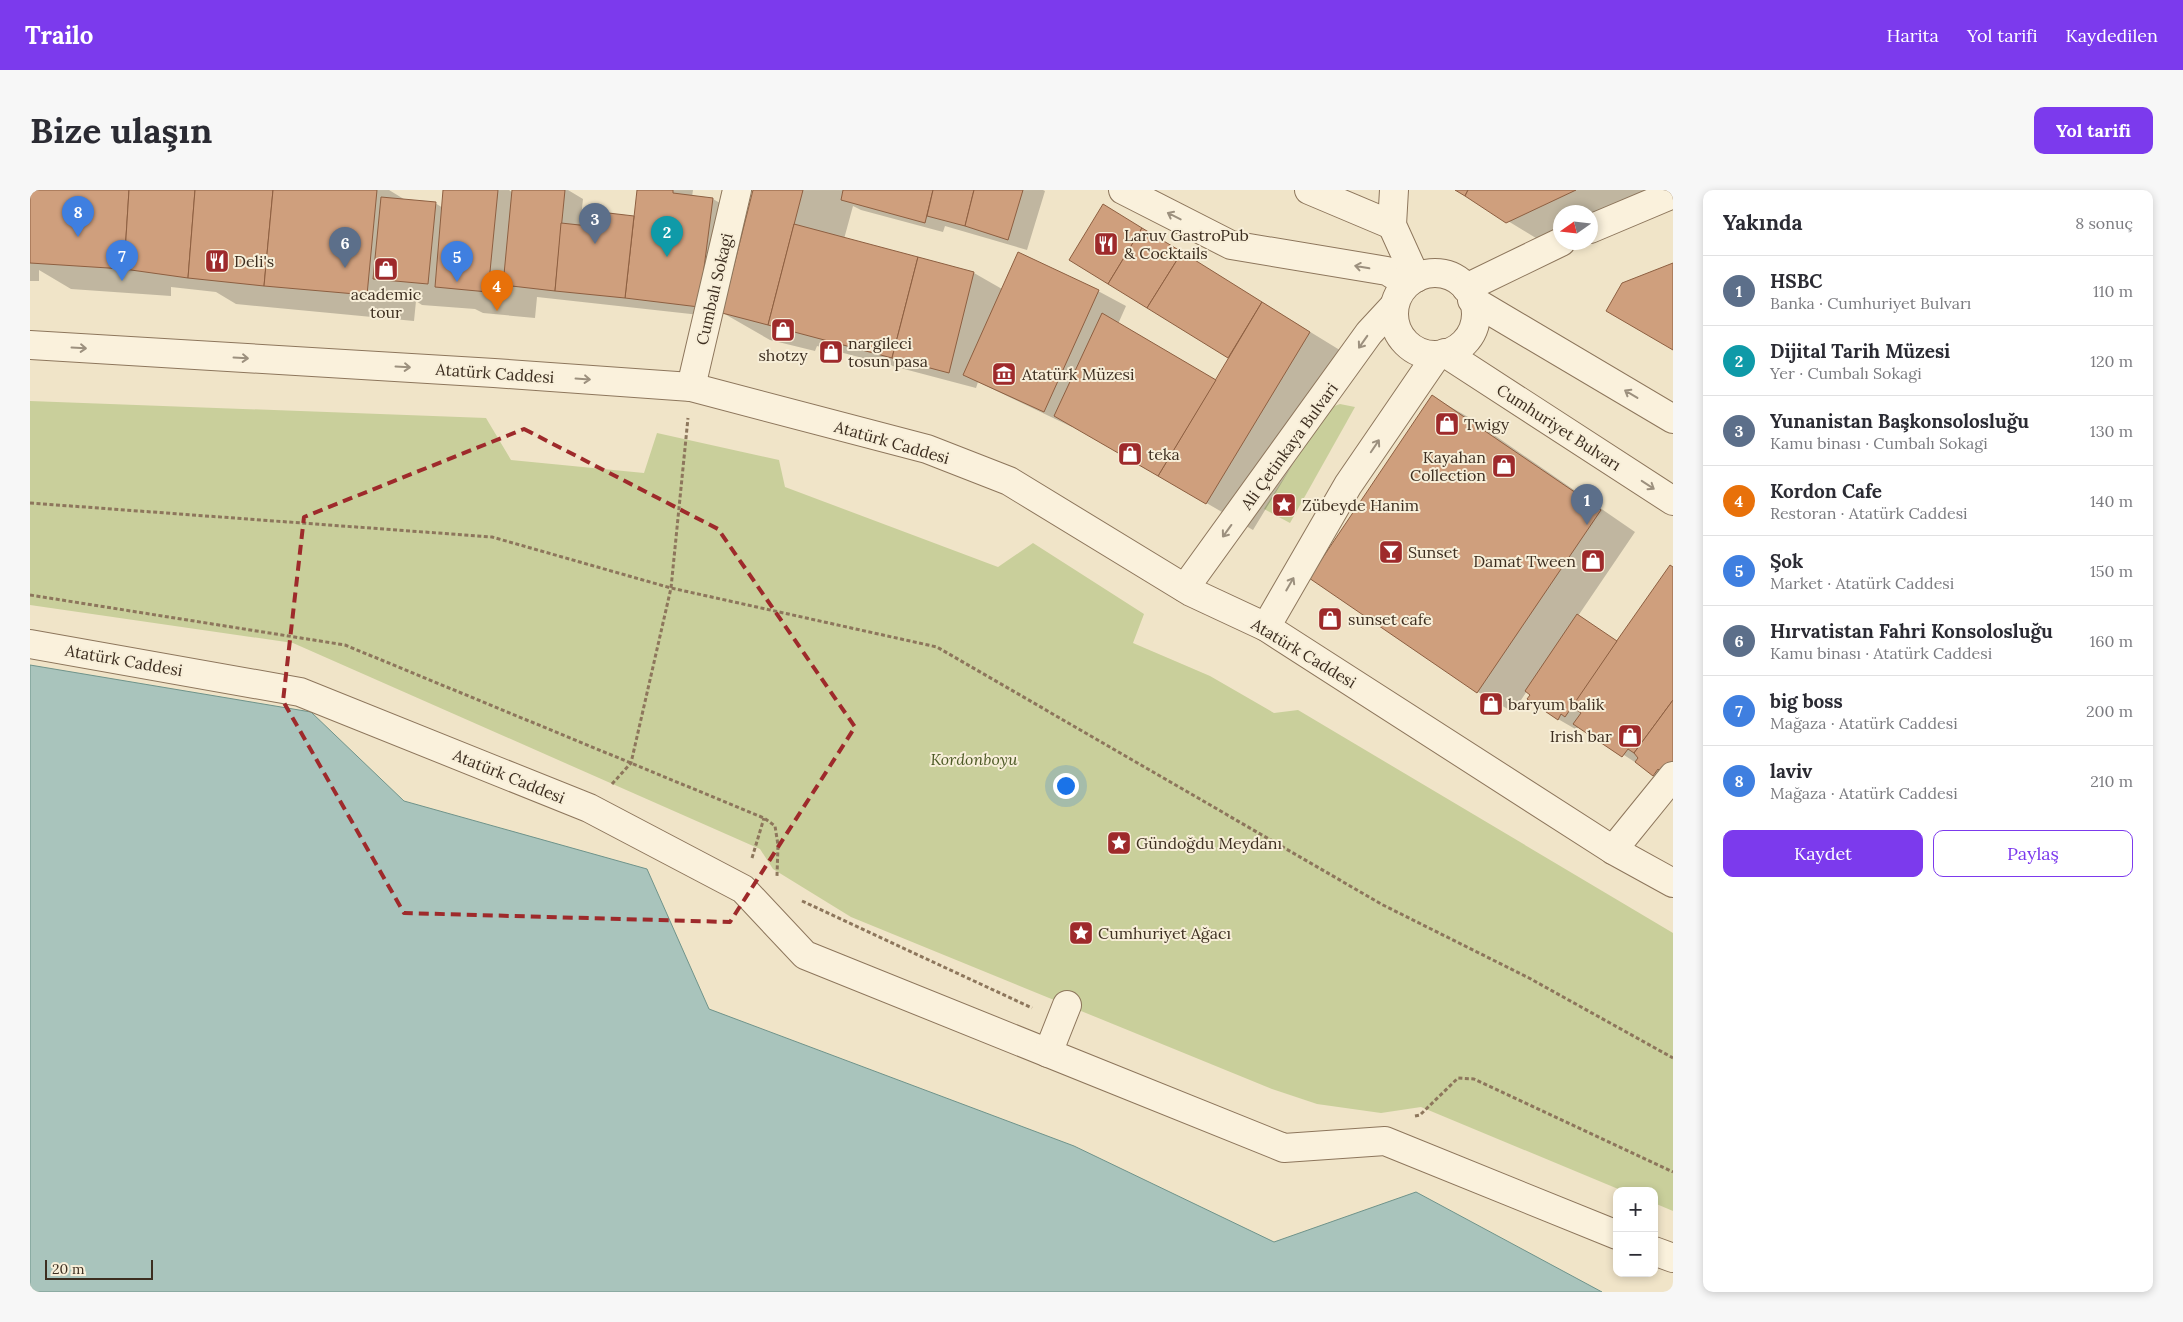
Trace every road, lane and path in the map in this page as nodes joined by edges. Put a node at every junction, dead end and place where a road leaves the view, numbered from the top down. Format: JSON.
{"nodes":[{"id":1,"x":737,"y":190,"type":"edge"},
{"id":2,"x":1123,"y":190,"type":"edge"},
{"id":3,"x":1309,"y":190,"type":"edge"},
{"id":4,"x":1394,"y":190,"type":"edge"},
{"id":5,"x":1673,"y":194,"type":"edge"},
{"id":6,"x":1392,"y":225,"type":"junction"},
{"id":7,"x":1598,"y":226,"type":"edge"},
{"id":8,"x":1553,"y":247,"type":"edge"},
{"id":9,"x":1406,"y":289,"type":"junction"},
{"id":10,"x":1469,"y":294,"type":"junction"},
{"id":11,"x":30,"y":345,"type":"edge"},
{"id":12,"x":1441,"y":354,"type":"junction"},
{"id":13,"x":691,"y":387,"type":"junction"},
{"id":14,"x":1673,"y":418,"type":"edge"},
{"id":15,"x":1673,"y":501,"type":"edge"},
{"id":16,"x":30,"y":503,"type":"edge"},
{"id":17,"x":671,"y":588,"type":"junction"},
{"id":18,"x":1185,"y":588,"type":"junction"},
{"id":19,"x":30,"y":595,"type":"edge"},
{"id":20,"x":1266,"y":626,"type":"junction"},
{"id":21,"x":30,"y":644,"type":"edge"},
{"id":22,"x":631,"y":763,"type":"junction"},
{"id":23,"x":1673,"y":776,"type":"edge"},
{"id":24,"x":589,"y":808,"type":"junction"},
{"id":25,"x":1613,"y":850,"type":"junction"},
{"id":26,"x":1673,"y":884,"type":"edge"},
{"id":27,"x":743,"y":889,"type":"junction"},
{"id":28,"x":1067,"y":1005,"type":"dead end"},
{"id":29,"x":1048,"y":1054,"type":"junction"},
{"id":30,"x":1673,"y":1058,"type":"edge"},
{"id":31,"x":1385,"y":1141,"type":"junction"},
{"id":32,"x":1673,"y":1172,"type":"edge"},
{"id":33,"x":1613,"y":1233,"type":"edge"},
{"id":34,"x":1658,"y":1252,"type":"edge"},
{"id":35,"x":1673,"y":1258,"type":"edge"}],
"edges":[{"from":1,"to":13,"type":"street","name":"Cumbalı Sokagi"},
{"from":9,"to":2,"type":"street","one_way":true},
{"from":3,"to":6,"type":"street"},
{"from":4,"to":6,"type":"street"},
{"from":5,"to":7,"type":"street"},
{"from":6,"to":9,"type":"street"},
{"from":8,"to":10,"type":"street"},
{"from":9,"to":10,"type":"street"},
{"from":9,"to":12,"type":"street"},
{"from":9,"to":18,"type":"street","name":"Ali Çetinkaya Bulvari","one_way":true},
{"from":10,"to":12,"type":"street"},
{"from":14,"to":10,"type":"street","one_way":true},
{"from":11,"to":13,"type":"street","name":"Atatürk Caddesi","one_way":true},
{"from":12,"to":15,"type":"street","name":"Cumhuriyet Bulvarı","one_way":true},
{"from":20,"to":12,"type":"street","one_way":true},
{"from":13,"to":17,"type":"path"},
{"from":13,"to":18,"type":"street","name":"Atatürk Caddesi"},
{"from":16,"to":17,"type":"path"},
{"from":17,"to":22,"type":"path"},
{"from":17,"to":30,"type":"path"},
{"from":18,"to":20,"type":"street","name":"Atatürk Caddesi"},
{"from":19,"to":22,"type":"path"},
{"from":20,"to":25,"type":"street","name":"Atatürk Caddesi"},
{"from":21,"to":24,"type":"street","name":"Atatürk Caddesi"},
{"from":22,"to":24,"type":"path"},
{"from":22,"to":27,"type":"path"},
{"from":23,"to":25,"type":"street"},
{"from":24,"to":27,"type":"street","name":"Atatürk Caddesi"},
{"from":25,"to":26,"type":"street","name":"Atatürk Caddesi"},
{"from":27,"to":29,"type":"street","name":"Atatürk Caddesi"},
{"from":28,"to":29,"type":"street"},
{"from":29,"to":31,"type":"street","name":"Atatürk Caddesi"},
{"from":31,"to":32,"type":"path"},
{"from":31,"to":33,"type":"street"},
{"from":34,"to":35,"type":"street"}]}
